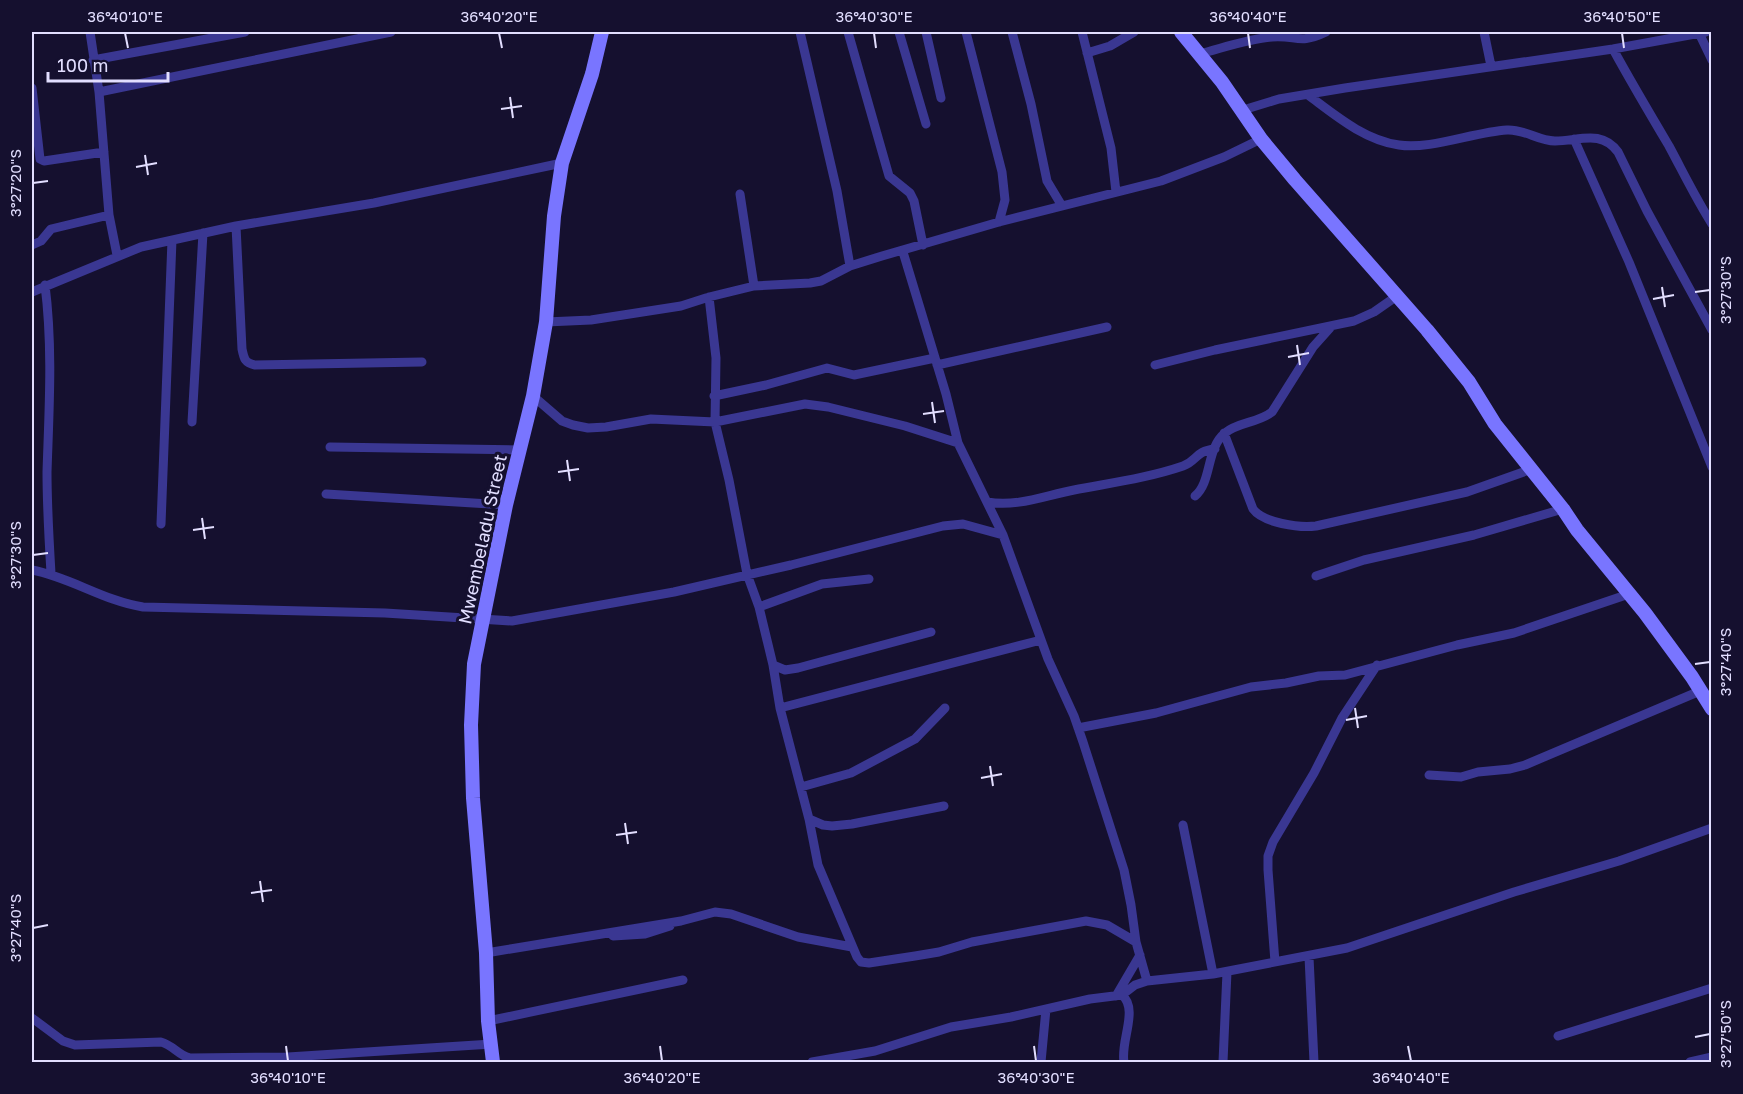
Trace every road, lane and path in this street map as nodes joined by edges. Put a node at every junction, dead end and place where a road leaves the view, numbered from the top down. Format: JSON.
{"nodes":[{"id":1,"x":90,"y":32,"type":"edge"},
{"id":2,"x":245,"y":32,"type":"edge"},
{"id":3,"x":390,"y":32,"type":"edge"},
{"id":4,"x":602,"y":32,"type":"edge"},
{"id":5,"x":801,"y":32,"type":"edge"},
{"id":6,"x":848,"y":32,"type":"edge"},
{"id":7,"x":899,"y":32,"type":"edge"},
{"id":8,"x":926,"y":32,"type":"edge"},
{"id":9,"x":966,"y":32,"type":"edge"},
{"id":10,"x":1012,"y":32,"type":"edge"},
{"id":11,"x":1082,"y":32,"type":"edge"},
{"id":12,"x":1134,"y":32,"type":"edge"},
{"id":13,"x":1181,"y":32,"type":"edge"},
{"id":14,"x":1326,"y":32,"type":"edge"},
{"id":15,"x":1484,"y":32,"type":"edge"},
{"id":16,"x":1703,"y":32,"type":"edge"},
{"id":17,"x":1613,"y":49,"type":"junction"},
{"id":18,"x":1087,"y":53,"type":"junction"},
{"id":19,"x":1199,"y":54,"type":"junction"},
{"id":20,"x":93,"y":60,"type":"junction"},
{"id":21,"x":1712,"y":60,"type":"edge"},
{"id":22,"x":1491,"y":66,"type":"junction"},
{"id":23,"x":32,"y":88,"type":"edge"},
{"id":24,"x":99,"y":92,"type":"junction"},
{"id":25,"x":1308,"y":95,"type":"junction"},
{"id":26,"x":941,"y":98,"type":"dead end"},
{"id":27,"x":1243,"y":110,"type":"junction"},
{"id":28,"x":926,"y":124,"type":"dead end"},
{"id":29,"x":1261,"y":139,"type":"junction"},
{"id":30,"x":1574,"y":139,"type":"junction"},
{"id":31,"x":104,"y":152,"type":"junction"},
{"id":32,"x":562,"y":163,"type":"junction"},
{"id":33,"x":1116,"y":192,"type":"junction"},
{"id":34,"x":740,"y":194,"type":"dead end"},
{"id":35,"x":1062,"y":206,"type":"junction"},
{"id":36,"x":109,"y":215,"type":"junction"},
{"id":37,"x":999,"y":222,"type":"junction"},
{"id":38,"x":1712,"y":224,"type":"edge"},
{"id":39,"x":236,"y":226,"type":"junction"},
{"id":40,"x":203,"y":233,"type":"junction"},
{"id":41,"x":172,"y":240,"type":"junction"},
{"id":42,"x":32,"y":245,"type":"edge"},
{"id":43,"x":923,"y":245,"type":"junction"},
{"id":44,"x":903,"y":252,"type":"junction"},
{"id":45,"x":117,"y":255,"type":"junction"},
{"id":46,"x":850,"y":266,"type":"junction"},
{"id":47,"x":45,"y":285,"type":"junction"},
{"id":48,"x":754,"y":286,"type":"junction"},
{"id":49,"x":32,"y":292,"type":"edge"},
{"id":50,"x":1397,"y":296,"type":"junction"},
{"id":51,"x":709,"y":297,"type":"junction"},
{"id":52,"x":546,"y":322,"type":"junction"},
{"id":53,"x":1107,"y":327,"type":"dead end"},
{"id":54,"x":1330,"y":327,"type":"junction"},
{"id":55,"x":1712,"y":330,"type":"edge"},
{"id":56,"x":422,"y":362,"type":"dead end"},
{"id":57,"x":936,"y":362,"type":"junction"},
{"id":58,"x":1155,"y":365,"type":"dead end"},
{"id":59,"x":533,"y":396,"type":"junction"},
{"id":60,"x":714,"y":396,"type":"junction"},
{"id":61,"x":192,"y":422,"type":"dead end"},
{"id":62,"x":715,"y":422,"type":"junction"},
{"id":63,"x":1224,"y":434,"type":"junction"},
{"id":64,"x":958,"y":443,"type":"junction"},
{"id":65,"x":330,"y":447,"type":"dead end"},
{"id":66,"x":1215,"y":449,"type":"junction"},
{"id":67,"x":520,"y":450,"type":"junction"},
{"id":68,"x":1712,"y":467,"type":"edge"},
{"id":69,"x":1532,"y":469,"type":"junction"},
{"id":70,"x":326,"y":494,"type":"dead end"},
{"id":71,"x":1195,"y":496,"type":"dead end"},
{"id":72,"x":987,"y":502,"type":"junction"},
{"id":73,"x":506,"y":505,"type":"junction"},
{"id":74,"x":1563,"y":509,"type":"junction"},
{"id":75,"x":161,"y":524,"type":"dead end"},
{"id":76,"x":1003,"y":535,"type":"junction"},
{"id":77,"x":32,"y":570,"type":"edge"},
{"id":78,"x":51,"y":573,"type":"junction"},
{"id":79,"x":747,"y":574,"type":"junction"},
{"id":80,"x":1316,"y":576,"type":"dead end"},
{"id":81,"x":869,"y":579,"type":"dead end"},
{"id":82,"x":1629,"y":594,"type":"junction"},
{"id":83,"x":759,"y":607,"type":"junction"},
{"id":84,"x":483,"y":620,"type":"junction"},
{"id":85,"x":930,"y":632,"type":"dead end"},
{"id":86,"x":1041,"y":640,"type":"junction"},
{"id":87,"x":773,"y":665,"type":"junction"},
{"id":88,"x":1377,"y":665,"type":"junction"},
{"id":89,"x":1705,"y":694,"type":"edge"},
{"id":90,"x":780,"y":708,"type":"junction"},
{"id":91,"x":945,"y":708,"type":"dead end"},
{"id":92,"x":1712,"y":709,"type":"edge"},
{"id":93,"x":1078,"y":728,"type":"junction"},
{"id":94,"x":1429,"y":775,"type":"dead end"},
{"id":95,"x":801,"y":787,"type":"junction"},
{"id":96,"x":944,"y":806,"type":"dead end"},
{"id":97,"x":809,"y":819,"type":"junction"},
{"id":98,"x":1183,"y":825,"type":"dead end"},
{"id":99,"x":1712,"y":828,"type":"edge"},
{"id":100,"x":1136,"y":942,"type":"junction"},
{"id":101,"x":852,"y":947,"type":"junction"},
{"id":102,"x":486,"y":953,"type":"junction"},
{"id":103,"x":1140,"y":955,"type":"junction"},
{"id":104,"x":1309,"y":957,"type":"junction"},
{"id":105,"x":1275,"y":962,"type":"junction"},
{"id":106,"x":1227,"y":972,"type":"junction"},
{"id":107,"x":1214,"y":974,"type":"junction"},
{"id":108,"x":683,"y":980,"type":"dead end"},
{"id":109,"x":1147,"y":981,"type":"junction"},
{"id":110,"x":1712,"y":988,"type":"edge"},
{"id":111,"x":1119,"y":995,"type":"junction"},
{"id":112,"x":1046,"y":1009,"type":"junction"},
{"id":113,"x":32,"y":1018,"type":"edge"},
{"id":114,"x":488,"y":1021,"type":"junction"},
{"id":115,"x":1558,"y":1036,"type":"dead end"},
{"id":116,"x":492,"y":1044,"type":"junction"},
{"id":117,"x":1712,"y":1057,"type":"edge"},
{"id":118,"x":493,"y":1062,"type":"edge"},
{"id":119,"x":812,"y":1062,"type":"edge"},
{"id":120,"x":1041,"y":1062,"type":"edge"},
{"id":121,"x":1124,"y":1062,"type":"edge"},
{"id":122,"x":1223,"y":1062,"type":"edge"},
{"id":123,"x":1314,"y":1062,"type":"edge"},
{"id":124,"x":1690,"y":1062,"type":"edge"}],
"edges":[{"from":1,"to":20,"type":"street"},
{"from":2,"to":20,"type":"street"},
{"from":3,"to":24,"type":"street"},
{"from":4,"to":32,"type":"street","name":"Mwembeladu Street"},
{"from":5,"to":46,"type":"street"},
{"from":6,"to":43,"type":"street"},
{"from":7,"to":28,"type":"street"},
{"from":8,"to":26,"type":"street"},
{"from":9,"to":37,"type":"street"},
{"from":10,"to":35,"type":"street"},
{"from":11,"to":18,"type":"street"},
{"from":12,"to":18,"type":"street"},
{"from":13,"to":19,"type":"street"},
{"from":14,"to":19,"type":"street"},
{"from":15,"to":22,"type":"street"},
{"from":16,"to":17,"type":"street"},
{"from":16,"to":21,"type":"street"},
{"from":17,"to":22,"type":"street"},
{"from":17,"to":38,"type":"street"},
{"from":18,"to":33,"type":"street"},
{"from":19,"to":27,"type":"street"},
{"from":20,"to":24,"type":"street"},
{"from":22,"to":25,"type":"street"},
{"from":23,"to":31,"type":"street"},
{"from":24,"to":31,"type":"street"},
{"from":25,"to":27,"type":"street"},
{"from":25,"to":30,"type":"street"},
{"from":27,"to":29,"type":"street"},
{"from":29,"to":33,"type":"street"},
{"from":29,"to":50,"type":"street"},
{"from":30,"to":55,"type":"street"},
{"from":30,"to":68,"type":"street"},
{"from":31,"to":36,"type":"street"},
{"from":32,"to":39,"type":"street"},
{"from":32,"to":52,"type":"street","name":"Mwembeladu Street"},
{"from":33,"to":35,"type":"street"},
{"from":34,"to":48,"type":"street"},
{"from":35,"to":37,"type":"street"},
{"from":36,"to":42,"type":"street"},
{"from":36,"to":45,"type":"street"},
{"from":37,"to":43,"type":"street"},
{"from":39,"to":40,"type":"street"},
{"from":39,"to":56,"type":"street"},
{"from":40,"to":41,"type":"street"},
{"from":40,"to":61,"type":"street"},
{"from":41,"to":45,"type":"street"},
{"from":41,"to":75,"type":"street"},
{"from":43,"to":44,"type":"street"},
{"from":44,"to":46,"type":"street"},
{"from":44,"to":57,"type":"street"},
{"from":45,"to":47,"type":"street"},
{"from":46,"to":48,"type":"street"},
{"from":47,"to":49,"type":"street"},
{"from":47,"to":78,"type":"street"},
{"from":48,"to":51,"type":"street"},
{"from":50,"to":54,"type":"street"},
{"from":50,"to":69,"type":"street"},
{"from":51,"to":52,"type":"street"},
{"from":51,"to":60,"type":"street"},
{"from":52,"to":59,"type":"street","name":"Mwembeladu Street"},
{"from":53,"to":57,"type":"street"},
{"from":54,"to":58,"type":"street"},
{"from":54,"to":63,"type":"street"},
{"from":57,"to":60,"type":"street"},
{"from":57,"to":64,"type":"street"},
{"from":59,"to":62,"type":"street"},
{"from":59,"to":67,"type":"street","name":"Mwembeladu Street"},
{"from":60,"to":62,"type":"street"},
{"from":62,"to":64,"type":"street"},
{"from":62,"to":79,"type":"street"},
{"from":63,"to":66,"type":"street"},
{"from":63,"to":69,"type":"street"},
{"from":64,"to":72,"type":"street"},
{"from":65,"to":67,"type":"street"},
{"from":66,"to":71,"type":"street"},
{"from":66,"to":72,"type":"street"},
{"from":67,"to":73,"type":"street","name":"Mwembeladu Street"},
{"from":69,"to":74,"type":"street"},
{"from":70,"to":73,"type":"street"},
{"from":72,"to":76,"type":"street"},
{"from":73,"to":84,"type":"street","name":"Mwembeladu Street"},
{"from":74,"to":80,"type":"street"},
{"from":74,"to":82,"type":"street"},
{"from":76,"to":79,"type":"street"},
{"from":76,"to":86,"type":"street"},
{"from":77,"to":78,"type":"street"},
{"from":78,"to":84,"type":"street"},
{"from":79,"to":83,"type":"street"},
{"from":79,"to":84,"type":"street"},
{"from":81,"to":83,"type":"street"},
{"from":82,"to":88,"type":"street"},
{"from":82,"to":89,"type":"street"},
{"from":83,"to":87,"type":"street"},
{"from":84,"to":102,"type":"street","name":"Mwembeladu Street"},
{"from":85,"to":87,"type":"street"},
{"from":86,"to":90,"type":"street"},
{"from":86,"to":93,"type":"street"},
{"from":87,"to":90,"type":"street"},
{"from":88,"to":93,"type":"street"},
{"from":88,"to":105,"type":"street"},
{"from":89,"to":92,"type":"street"},
{"from":89,"to":94,"type":"street"},
{"from":90,"to":95,"type":"street"},
{"from":91,"to":95,"type":"street"},
{"from":93,"to":100,"type":"street"},
{"from":95,"to":97,"type":"street"},
{"from":96,"to":97,"type":"street"},
{"from":97,"to":101,"type":"street"},
{"from":98,"to":107,"type":"street"},
{"from":99,"to":104,"type":"street"},
{"from":100,"to":101,"type":"street"},
{"from":100,"to":103,"type":"street"},
{"from":101,"to":102,"type":"street"},
{"from":102,"to":114,"type":"street","name":"Mwembeladu Street"},
{"from":103,"to":109,"type":"street"},
{"from":103,"to":111,"type":"street"},
{"from":104,"to":105,"type":"street"},
{"from":104,"to":123,"type":"street"},
{"from":105,"to":106,"type":"street"},
{"from":106,"to":107,"type":"street"},
{"from":106,"to":122,"type":"street"},
{"from":107,"to":109,"type":"street"},
{"from":108,"to":114,"type":"street"},
{"from":109,"to":111,"type":"street"},
{"from":110,"to":115,"type":"street"},
{"from":111,"to":112,"type":"street"},
{"from":111,"to":121,"type":"street"},
{"from":112,"to":119,"type":"street"},
{"from":112,"to":120,"type":"street"},
{"from":113,"to":116,"type":"street"},
{"from":114,"to":116,"type":"street","name":"Mwembeladu Street"},
{"from":116,"to":118,"type":"street","name":"Mwembeladu Street"},
{"from":117,"to":124,"type":"street"}]}
